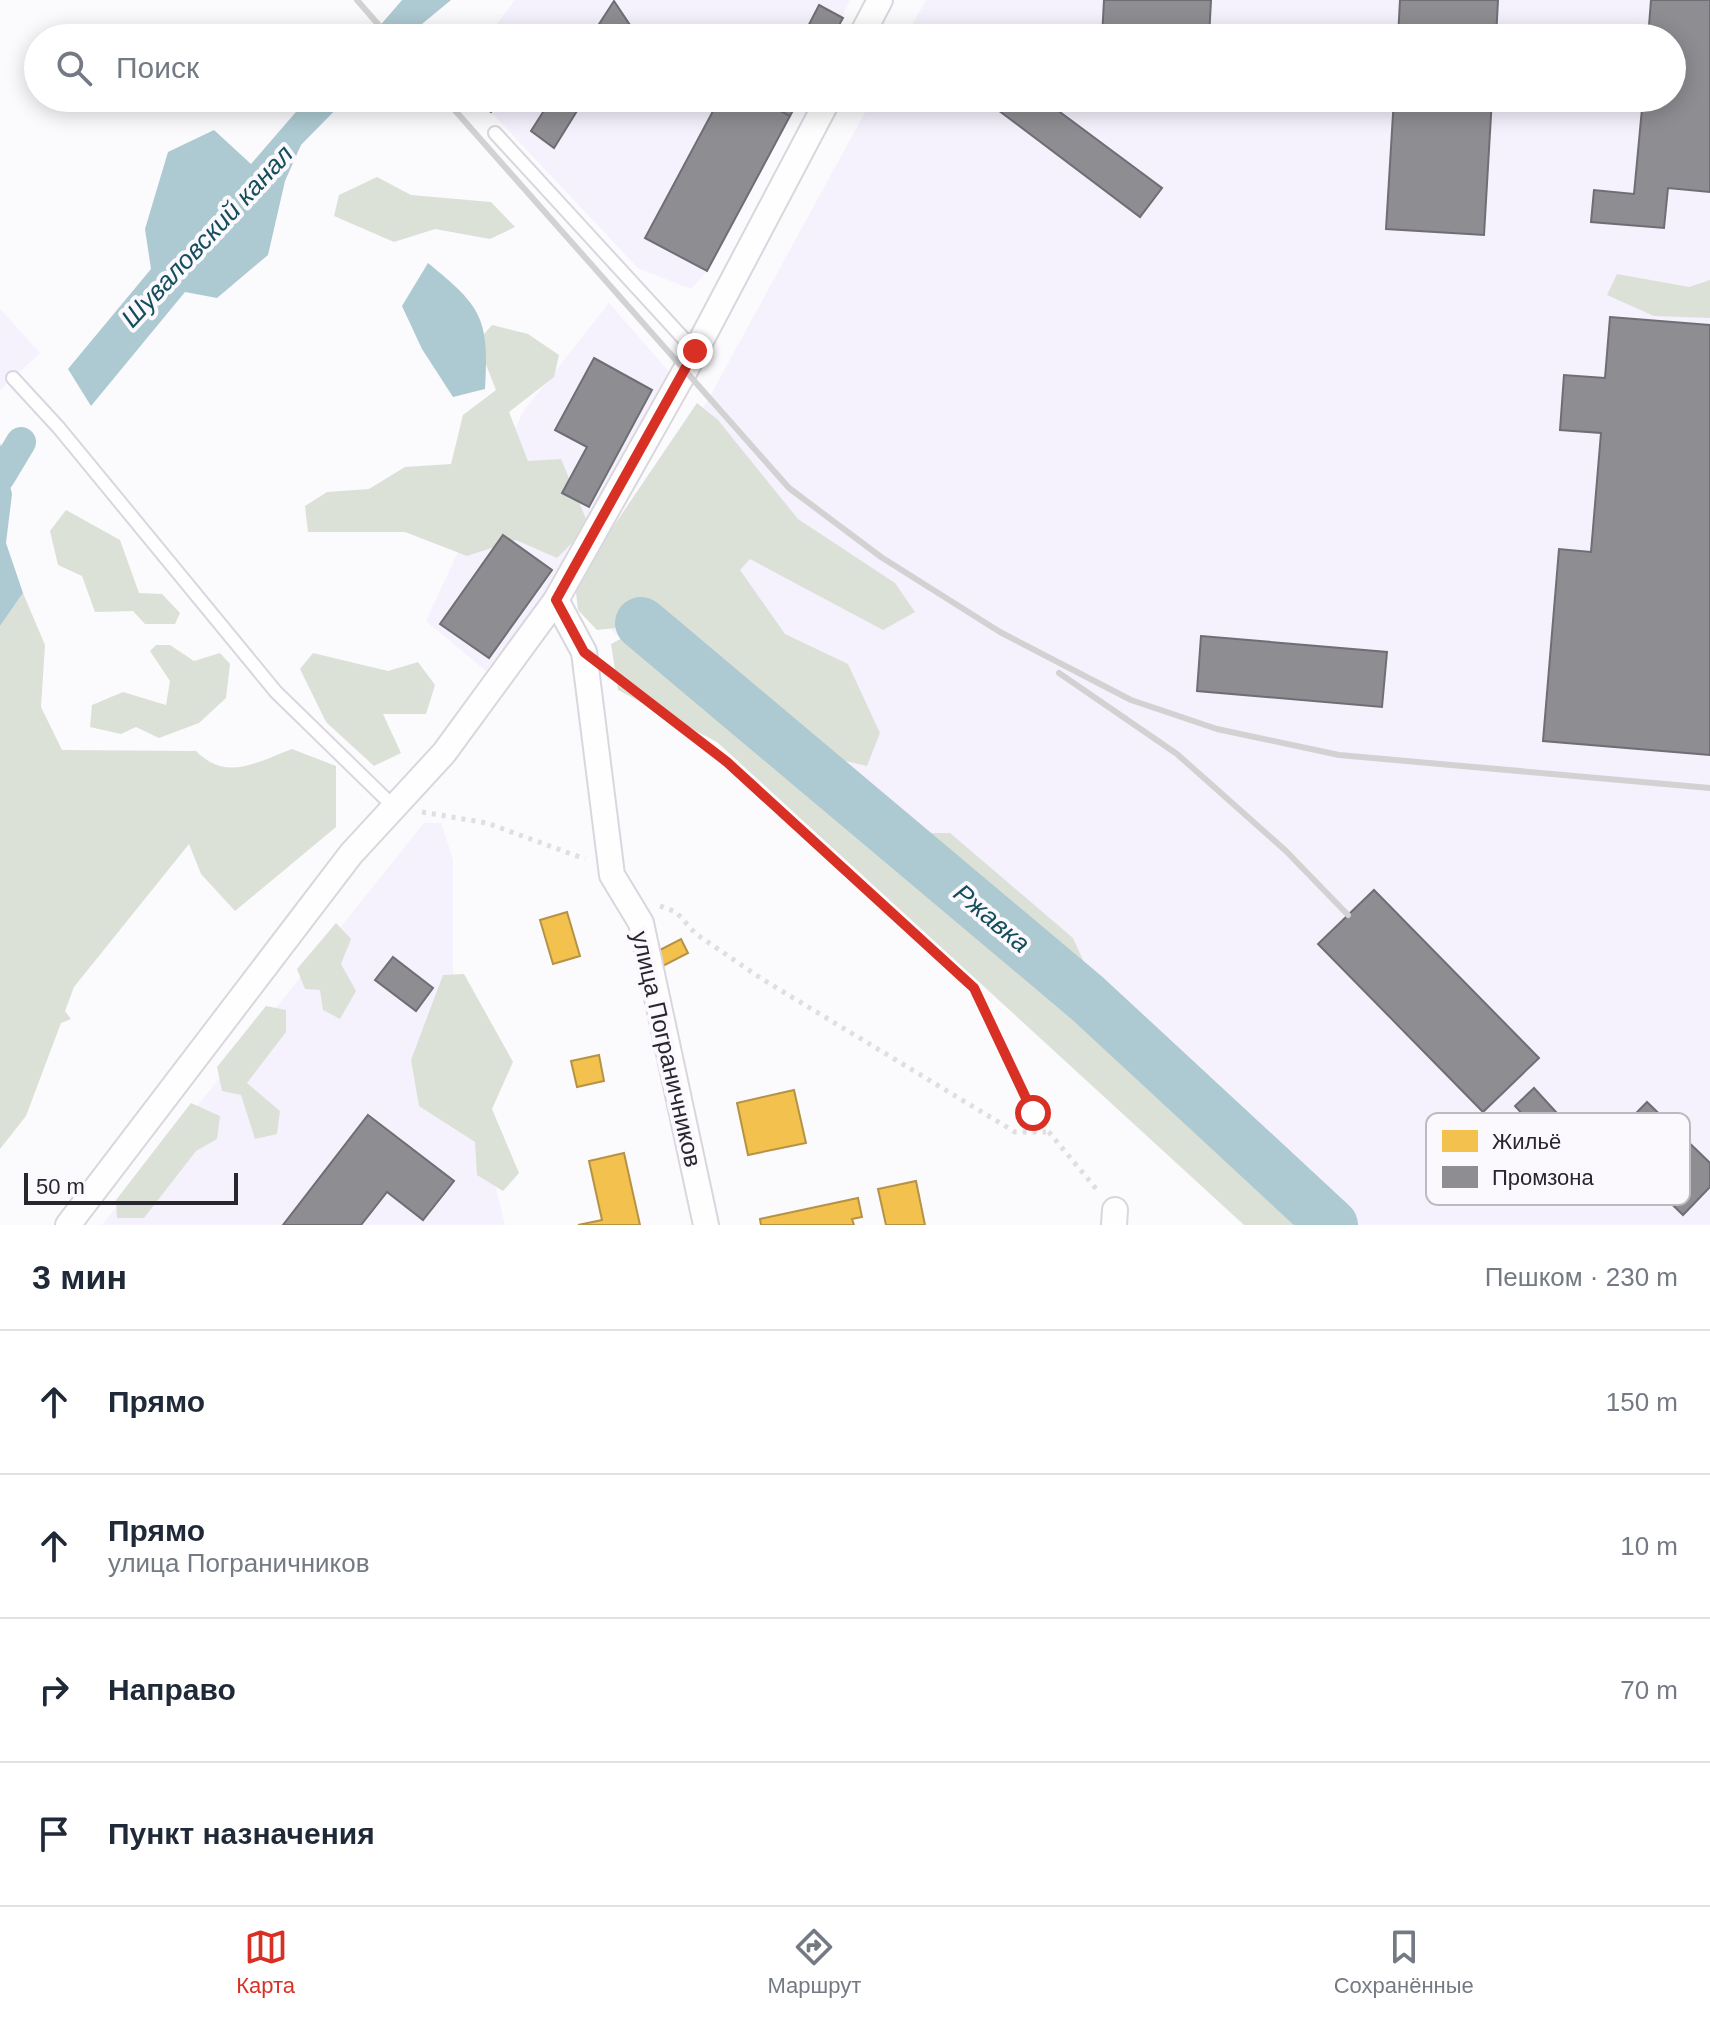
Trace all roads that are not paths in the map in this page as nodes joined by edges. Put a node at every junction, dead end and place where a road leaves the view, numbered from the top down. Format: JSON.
{"nodes":[{"id":1,"x":880,"y":0,"type":"edge"},
{"id":2,"x":867,"y":24,"type":"edge"},
{"id":3,"x":822,"y":112,"type":"edge"},
{"id":4,"x":495,"y":133,"type":"dead end"},
{"id":5,"x":695,"y":351,"type":"junction"},
{"id":6,"x":13,"y":378,"type":"dead end"},
{"id":7,"x":556,"y":600,"type":"junction"},
{"id":8,"x":394,"y":807,"type":"junction"},
{"id":9,"x":68,"y":1225,"type":"edge"},
{"id":10,"x":706,"y":1225,"type":"edge"}],
"edges":[{"from":1,"to":2,"type":"street"},
{"from":3,"to":5,"type":"street"},
{"from":4,"to":5,"type":"lane"},
{"from":5,"to":7,"type":"street"},
{"from":6,"to":8,"type":"lane"},
{"from":7,"to":8,"type":"street"},
{"from":7,"to":10,"type":"street","name":"улица Пограничников"},
{"from":8,"to":9,"type":"street"}]}
